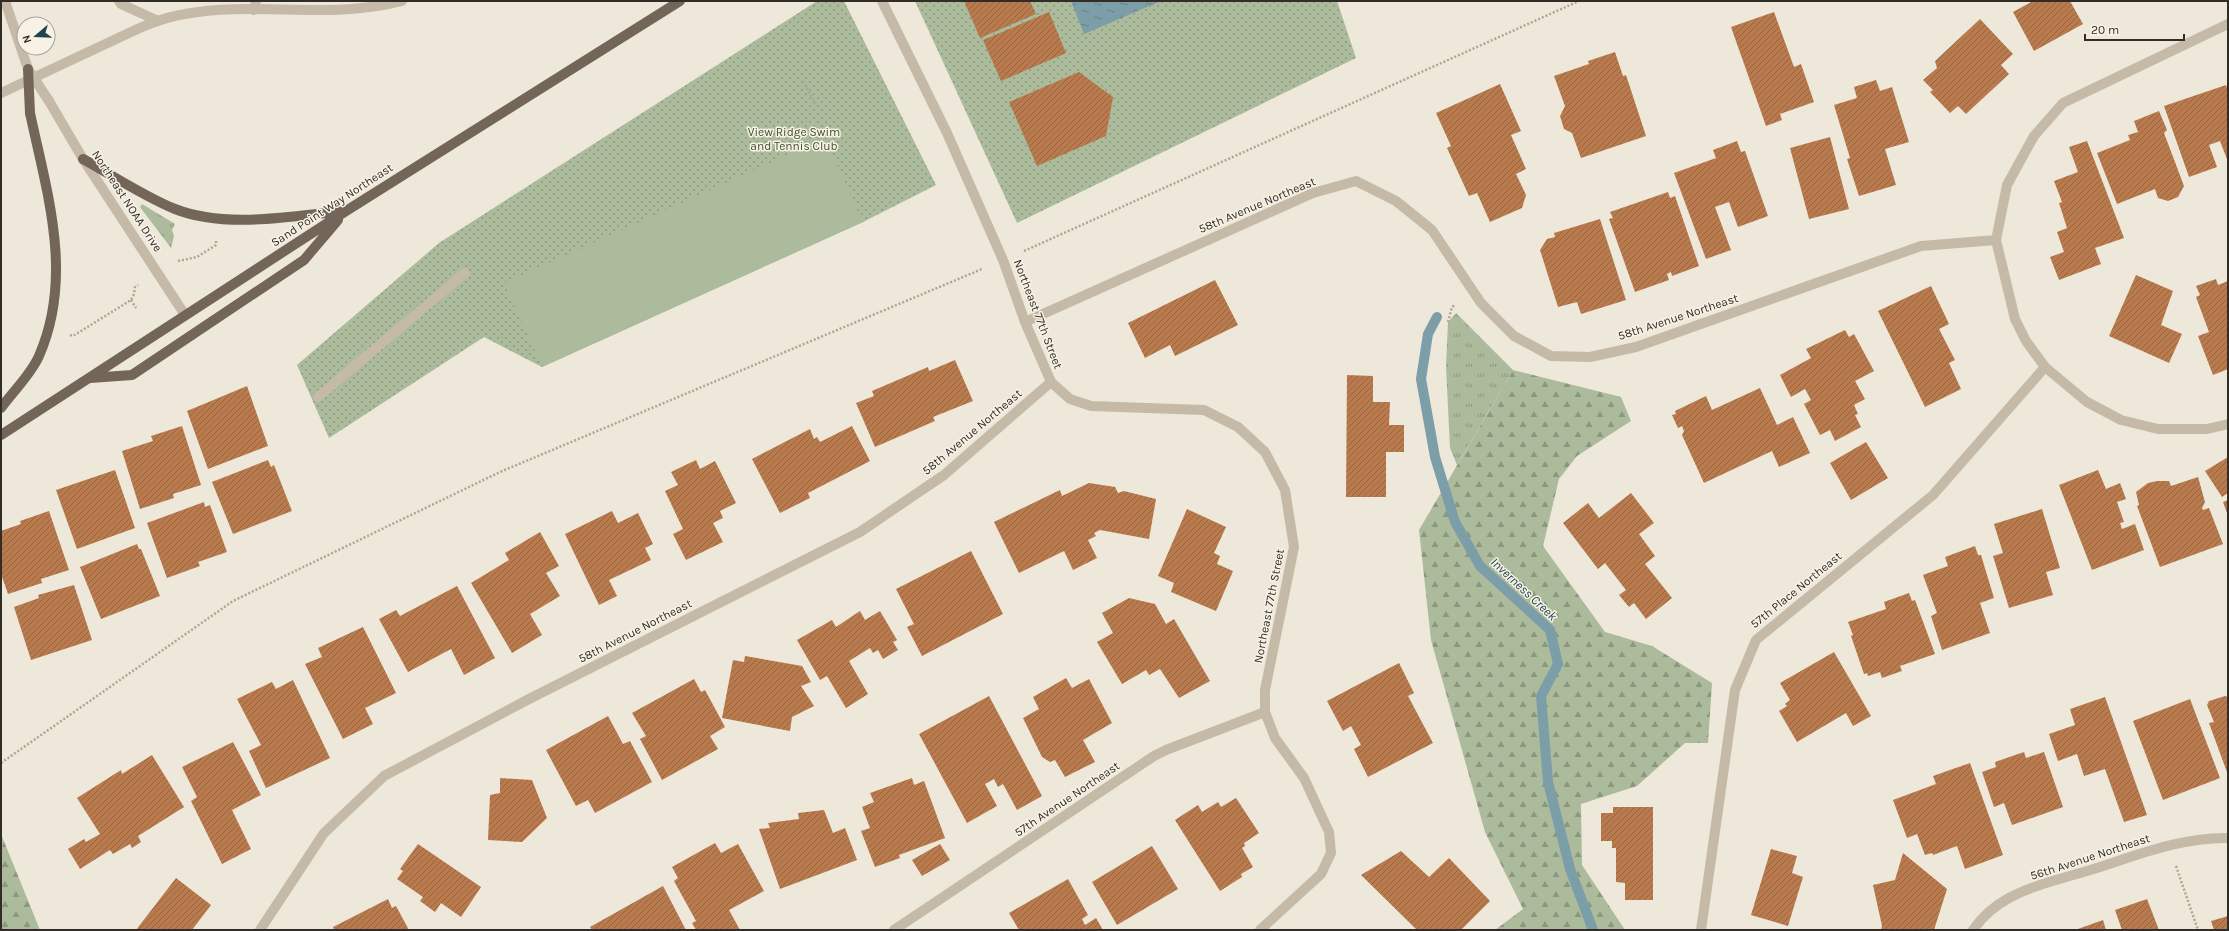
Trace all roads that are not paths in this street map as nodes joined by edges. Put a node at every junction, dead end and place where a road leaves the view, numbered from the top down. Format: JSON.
{"nodes":[{"id":1,"x":5,"y":1,"type":"edge"},
{"id":2,"x":118,"y":1,"type":"edge"},
{"id":3,"x":402,"y":1,"type":"edge"},
{"id":4,"x":680,"y":1,"type":"edge"},
{"id":5,"x":882,"y":1,"type":"edge"},
{"id":6,"x":255,"y":6,"type":"edge"},
{"id":7,"x":156,"y":20,"type":"junction"},
{"id":8,"x":2228,"y":24,"type":"edge"},
{"id":9,"x":28,"y":69,"type":"junction"},
{"id":10,"x":1,"y":93,"type":"edge"},
{"id":11,"x":83,"y":159,"type":"junction"},
{"id":12,"x":346,"y":210,"type":"junction"},
{"id":13,"x":1996,"y":240,"type":"junction"},
{"id":14,"x":465,"y":273,"type":"dead end"},
{"id":15,"x":185,"y":315,"type":"junction"},
{"id":16,"x":1025,"y":322,"type":"junction"},
{"id":17,"x":2045,"y":367,"type":"junction"},
{"id":18,"x":88,"y":378,"type":"junction"},
{"id":19,"x":1051,"y":382,"type":"junction"},
{"id":20,"x":318,"y":397,"type":"dead end"},
{"id":21,"x":1,"y":408,"type":"edge"},
{"id":22,"x":2228,"y":424,"type":"edge"},
{"id":23,"x":1,"y":435,"type":"edge"},
{"id":24,"x":1265,"y":712,"type":"junction"},
{"id":25,"x":2228,"y":838,"type":"edge"},
{"id":26,"x":260,"y":930,"type":"edge"},
{"id":27,"x":894,"y":930,"type":"edge"},
{"id":28,"x":1260,"y":930,"type":"edge"},
{"id":29,"x":1702,"y":930,"type":"edge"},
{"id":30,"x":1974,"y":930,"type":"edge"}],
"edges":[{"from":1,"to":9,"type":"street"},
{"from":2,"to":7,"type":"street"},
{"from":3,"to":6,"type":"street"},
{"from":4,"to":12,"type":"main road","name":"Sand Point Way Northeast"},
{"from":5,"to":16,"type":"street","name":"Northeast 77th Street"},
{"from":6,"to":7,"type":"street"},
{"from":7,"to":10,"type":"street"},
{"from":8,"to":13,"type":"street"},
{"from":9,"to":11,"type":"street","name":"Northeast NOAA Drive","bridge":true},
{"from":9,"to":21,"type":"main road","bridge":true},
{"from":11,"to":12,"type":"main road"},
{"from":11,"to":15,"type":"street","name":"Northeast NOAA Drive"},
{"from":12,"to":15,"type":"main road","name":"Sand Point Way Northeast"},
{"from":12,"to":18,"type":"main road"},
{"from":13,"to":16,"type":"street","name":"58th Avenue Northeast"},
{"from":13,"to":17,"type":"street"},
{"from":14,"to":20,"type":"street"},
{"from":15,"to":18,"type":"main road","name":"Sand Point Way Northeast"},
{"from":16,"to":19,"type":"street","name":"Northeast 77th Street"},
{"from":17,"to":22,"type":"street"},
{"from":17,"to":29,"type":"street","name":"57th Place Northeast"},
{"from":18,"to":23,"type":"main road","name":"Sand Point Way Northeast"},
{"from":19,"to":24,"type":"street","name":"Northeast 77th Street"},
{"from":19,"to":26,"type":"street","name":"58th Avenue Northeast"},
{"from":24,"to":27,"type":"street","name":"57th Avenue Northeast"},
{"from":24,"to":28,"type":"street","name":"Northeast 77th Street"},
{"from":25,"to":30,"type":"street","name":"56th Avenue Northeast"}]}
